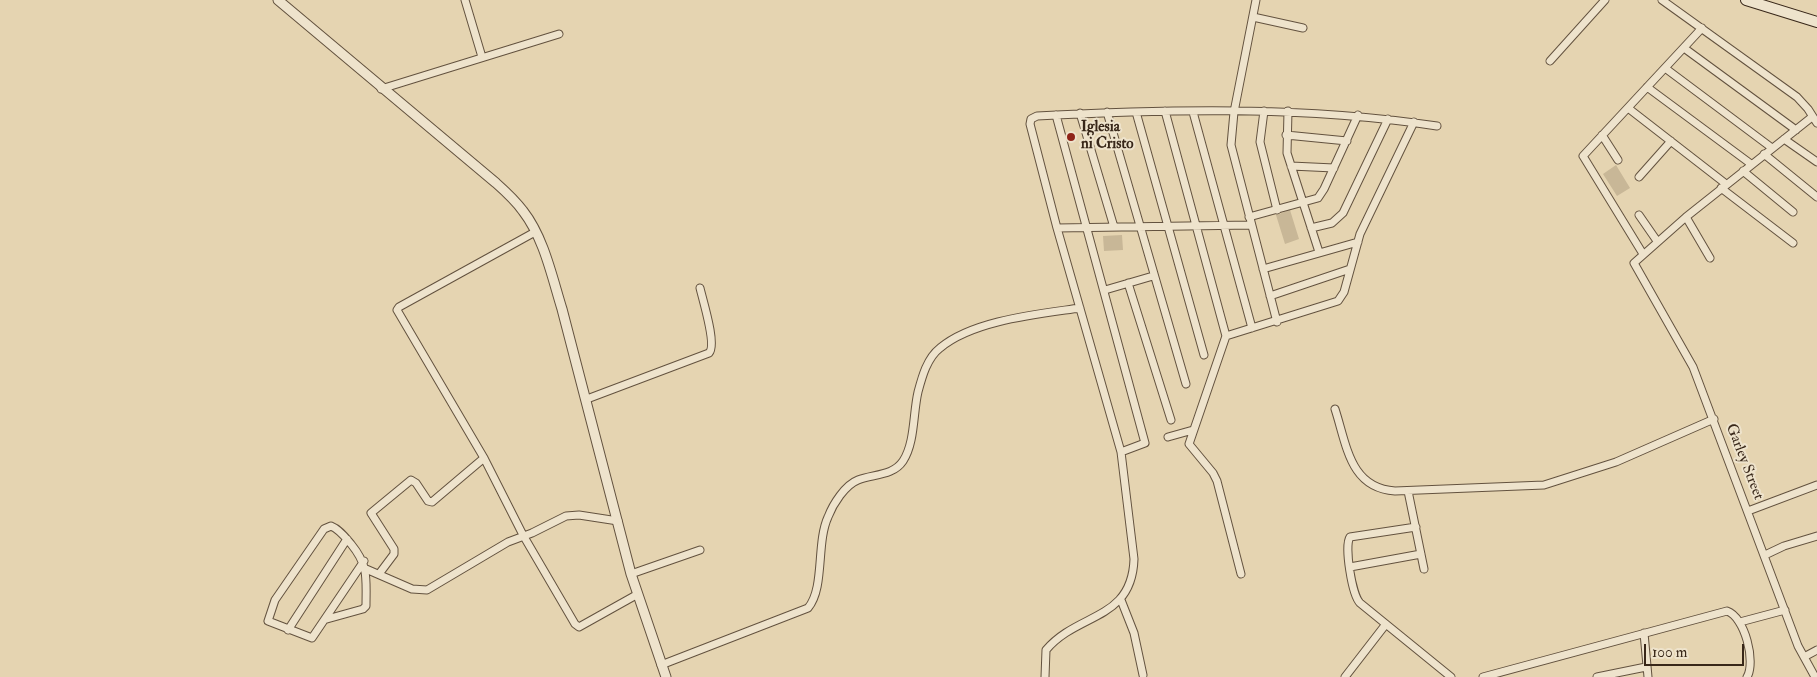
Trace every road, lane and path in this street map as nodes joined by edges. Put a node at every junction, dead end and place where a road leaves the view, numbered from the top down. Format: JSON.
{"nodes":[{"id":1,"x":278,"y":0,"type":"edge"},
{"id":2,"x":465,"y":0,"type":"edge"},
{"id":3,"x":1256,"y":0,"type":"edge"},
{"id":4,"x":1605,"y":0,"type":"edge"},
{"id":5,"x":1662,"y":0,"type":"edge"},
{"id":6,"x":1746,"y":0,"type":"edge"},
{"id":7,"x":1253,"y":17,"type":"junction"},
{"id":8,"x":1817,"y":22,"type":"edge"},
{"id":9,"x":1303,"y":28,"type":"dead end"},
{"id":10,"x":1702,"y":28,"type":"junction"},
{"id":11,"x":559,"y":34,"type":"dead end"},
{"id":12,"x":1684,"y":48,"type":"junction"},
{"id":13,"x":482,"y":57,"type":"junction"},
{"id":14,"x":1550,"y":60,"type":"dead end"},
{"id":15,"x":1665,"y":68,"type":"junction"},
{"id":16,"x":1647,"y":87,"type":"junction"},
{"id":17,"x":381,"y":89,"type":"junction"},
{"id":18,"x":1628,"y":108,"type":"junction"},
{"id":19,"x":1165,"y":111,"type":"junction"},
{"id":20,"x":1264,"y":111,"type":"junction"},
{"id":21,"x":1288,"y":111,"type":"junction"},
{"id":22,"x":1107,"y":112,"type":"junction"},
{"id":23,"x":1136,"y":112,"type":"junction"},
{"id":24,"x":1193,"y":112,"type":"junction"},
{"id":25,"x":1234,"y":112,"type":"junction"},
{"id":26,"x":1080,"y":113,"type":"junction"},
{"id":27,"x":1056,"y":115,"type":"junction"},
{"id":28,"x":1358,"y":116,"type":"junction"},
{"id":29,"x":1388,"y":118,"type":"junction"},
{"id":30,"x":1815,"y":120,"type":"edge"},
{"id":31,"x":1414,"y":122,"type":"junction"},
{"id":32,"x":1437,"y":126,"type":"dead end"},
{"id":33,"x":1796,"y":130,"type":"junction"},
{"id":34,"x":1286,"y":135,"type":"junction"},
{"id":35,"x":1602,"y":136,"type":"junction"},
{"id":36,"x":1784,"y":139,"type":"junction"},
{"id":37,"x":1347,"y":141,"type":"junction"},
{"id":38,"x":1671,"y":142,"type":"junction"},
{"id":39,"x":1772,"y":148,"type":"junction"},
{"id":40,"x":1764,"y":154,"type":"junction"},
{"id":41,"x":1618,"y":160,"type":"dead end"},
{"id":42,"x":1817,"y":162,"type":"edge"},
{"id":43,"x":1751,"y":164,"type":"junction"},
{"id":44,"x":1291,"y":166,"type":"junction"},
{"id":45,"x":1334,"y":168,"type":"junction"},
{"id":46,"x":1743,"y":171,"type":"junction"},
{"id":47,"x":1639,"y":177,"type":"dead end"},
{"id":48,"x":1724,"y":186,"type":"junction"},
{"id":49,"x":1817,"y":197,"type":"edge"},
{"id":50,"x":1302,"y":203,"type":"junction"},
{"id":51,"x":1277,"y":210,"type":"junction"},
{"id":52,"x":1793,"y":212,"type":"dead end"},
{"id":53,"x":1639,"y":215,"type":"dead end"},
{"id":54,"x":1249,"y":217,"type":"junction"},
{"id":55,"x":1686,"y":217,"type":"junction"},
{"id":56,"x":1251,"y":225,"type":"junction"},
{"id":57,"x":1168,"y":226,"type":"junction"},
{"id":58,"x":1196,"y":226,"type":"junction"},
{"id":59,"x":1224,"y":226,"type":"junction"},
{"id":60,"x":1114,"y":227,"type":"junction"},
{"id":61,"x":1140,"y":227,"type":"junction"},
{"id":62,"x":1057,"y":228,"type":"junction"},
{"id":63,"x":1087,"y":228,"type":"junction"},
{"id":64,"x":1311,"y":228,"type":"junction"},
{"id":65,"x":535,"y":232,"type":"junction"},
{"id":66,"x":1358,"y":242,"type":"junction"},
{"id":67,"x":1657,"y":242,"type":"junction"},
{"id":68,"x":1793,"y":243,"type":"dead end"},
{"id":69,"x":1319,"y":252,"type":"junction"},
{"id":70,"x":1643,"y":254,"type":"junction"},
{"id":71,"x":1710,"y":258,"type":"dead end"},
{"id":72,"x":1263,"y":269,"type":"junction"},
{"id":73,"x":1350,"y":269,"type":"junction"},
{"id":74,"x":1153,"y":276,"type":"junction"},
{"id":75,"x":1128,"y":283,"type":"junction"},
{"id":76,"x":700,"y":288,"type":"dead end"},
{"id":77,"x":1105,"y":290,"type":"junction"},
{"id":78,"x":1270,"y":296,"type":"junction"},
{"id":79,"x":1080,"y":308,"type":"junction"},
{"id":80,"x":1277,"y":322,"type":"junction"},
{"id":81,"x":1252,"y":328,"type":"junction"},
{"id":82,"x":1226,"y":336,"type":"junction"},
{"id":83,"x":1204,"y":355,"type":"dead end"},
{"id":84,"x":1186,"y":384,"type":"dead end"},
{"id":85,"x":587,"y":399,"type":"junction"},
{"id":86,"x":1335,"y":409,"type":"dead end"},
{"id":87,"x":1171,"y":420,"type":"dead end"},
{"id":88,"x":1714,"y":420,"type":"junction"},
{"id":89,"x":1193,"y":430,"type":"junction"},
{"id":90,"x":1168,"y":437,"type":"dead end"},
{"id":91,"x":1121,"y":452,"type":"junction"},
{"id":92,"x":484,"y":458,"type":"junction"},
{"id":93,"x":1817,"y":485,"type":"edge"},
{"id":94,"x":1408,"y":491,"type":"junction"},
{"id":95,"x":1748,"y":511,"type":"junction"},
{"id":96,"x":618,"y":521,"type":"junction"},
{"id":97,"x":1416,"y":527,"type":"junction"},
{"id":98,"x":523,"y":535,"type":"junction"},
{"id":99,"x":1817,"y":536,"type":"edge"},
{"id":100,"x":348,"y":539,"type":"junction"},
{"id":101,"x":700,"y":550,"type":"dead end"},
{"id":102,"x":1421,"y":554,"type":"junction"},
{"id":103,"x":1764,"y":555,"type":"junction"},
{"id":104,"x":365,"y":565,"type":"junction"},
{"id":105,"x":1350,"y":567,"type":"junction"},
{"id":106,"x":1424,"y":569,"type":"dead end"},
{"id":107,"x":379,"y":574,"type":"junction"},
{"id":108,"x":631,"y":574,"type":"junction"},
{"id":109,"x":1241,"y":574,"type":"dead end"},
{"id":110,"x":638,"y":594,"type":"junction"},
{"id":111,"x":1121,"y":600,"type":"junction"},
{"id":112,"x":1785,"y":610,"type":"junction"},
{"id":113,"x":327,"y":619,"type":"junction"},
{"id":114,"x":1740,"y":622,"type":"junction"},
{"id":115,"x":1386,"y":624,"type":"junction"},
{"id":116,"x":288,"y":630,"type":"junction"},
{"id":117,"x":1644,"y":633,"type":"junction"},
{"id":118,"x":1817,"y":650,"type":"edge"},
{"id":119,"x":1804,"y":657,"type":"junction"},
{"id":120,"x":661,"y":664,"type":"junction"},
{"id":121,"x":1646,"y":667,"type":"junction"},
{"id":122,"x":1143,"y":675,"type":"dead end"},
{"id":123,"x":666,"y":677,"type":"edge"},
{"id":124,"x":1045,"y":677,"type":"edge"},
{"id":125,"x":1345,"y":677,"type":"edge"},
{"id":126,"x":1451,"y":677,"type":"edge"},
{"id":127,"x":1483,"y":677,"type":"edge"},
{"id":128,"x":1597,"y":677,"type":"edge"},
{"id":129,"x":1648,"y":677,"type":"edge"},
{"id":130,"x":1747,"y":677,"type":"edge"},
{"id":131,"x":1815,"y":677,"type":"edge"}],
"edges":[{"from":1,"to":17,"type":"street"},
{"from":2,"to":13,"type":"street"},
{"from":3,"to":7,"type":"street"},
{"from":4,"to":14,"type":"street"},
{"from":5,"to":10,"type":"street"},
{"from":6,"to":8,"type":"main road"},
{"from":7,"to":9,"type":"street"},
{"from":7,"to":25,"type":"street"},
{"from":10,"to":12,"type":"street"},
{"from":10,"to":30,"type":"street"},
{"from":11,"to":13,"type":"street"},
{"from":12,"to":15,"type":"street"},
{"from":12,"to":33,"type":"street"},
{"from":13,"to":17,"type":"street"},
{"from":15,"to":16,"type":"street"},
{"from":15,"to":39,"type":"street"},
{"from":16,"to":18,"type":"street"},
{"from":16,"to":43,"type":"street"},
{"from":17,"to":65,"type":"street"},
{"from":18,"to":35,"type":"street"},
{"from":18,"to":38,"type":"street"},
{"from":19,"to":23,"type":"street"},
{"from":19,"to":24,"type":"street"},
{"from":19,"to":58,"type":"street"},
{"from":20,"to":21,"type":"street"},
{"from":20,"to":25,"type":"street"},
{"from":20,"to":51,"type":"street"},
{"from":21,"to":28,"type":"street"},
{"from":21,"to":34,"type":"street"},
{"from":22,"to":23,"type":"street"},
{"from":22,"to":26,"type":"street"},
{"from":22,"to":61,"type":"street"},
{"from":23,"to":57,"type":"street"},
{"from":24,"to":25,"type":"street"},
{"from":24,"to":59,"type":"street"},
{"from":25,"to":54,"type":"street"},
{"from":26,"to":27,"type":"street"},
{"from":26,"to":60,"type":"street"},
{"from":27,"to":62,"type":"street"},
{"from":27,"to":63,"type":"street"},
{"from":28,"to":29,"type":"street"},
{"from":28,"to":37,"type":"street"},
{"from":29,"to":31,"type":"street"},
{"from":29,"to":64,"type":"street"},
{"from":30,"to":33,"type":"street"},
{"from":31,"to":32,"type":"street"},
{"from":31,"to":66,"type":"street"},
{"from":33,"to":36,"type":"street"},
{"from":34,"to":37,"type":"street"},
{"from":34,"to":44,"type":"street"},
{"from":35,"to":41,"type":"street"},
{"from":35,"to":70,"type":"street"},
{"from":36,"to":39,"type":"street"},
{"from":36,"to":42,"type":"street"},
{"from":37,"to":45,"type":"street"},
{"from":38,"to":47,"type":"street"},
{"from":38,"to":48,"type":"street"},
{"from":39,"to":40,"type":"street"},
{"from":40,"to":43,"type":"street"},
{"from":40,"to":49,"type":"street"},
{"from":43,"to":46,"type":"street"},
{"from":44,"to":45,"type":"street"},
{"from":44,"to":50,"type":"street"},
{"from":45,"to":50,"type":"street"},
{"from":46,"to":48,"type":"street"},
{"from":46,"to":52,"type":"street"},
{"from":48,"to":55,"type":"street"},
{"from":48,"to":68,"type":"street"},
{"from":50,"to":51,"type":"street"},
{"from":50,"to":64,"type":"street"},
{"from":51,"to":54,"type":"street"},
{"from":53,"to":67,"type":"street"},
{"from":54,"to":56,"type":"street"},
{"from":55,"to":67,"type":"street"},
{"from":55,"to":71,"type":"street"},
{"from":56,"to":59,"type":"street"},
{"from":56,"to":72,"type":"street"},
{"from":57,"to":58,"type":"street"},
{"from":57,"to":61,"type":"street"},
{"from":57,"to":83,"type":"street"},
{"from":58,"to":59,"type":"street"},
{"from":58,"to":82,"type":"street"},
{"from":59,"to":81,"type":"street"},
{"from":60,"to":61,"type":"street"},
{"from":60,"to":63,"type":"street"},
{"from":61,"to":74,"type":"street"},
{"from":62,"to":63,"type":"street"},
{"from":62,"to":79,"type":"street"},
{"from":63,"to":77,"type":"street"},
{"from":64,"to":69,"type":"street"},
{"from":65,"to":85,"type":"street"},
{"from":65,"to":92,"type":"street"},
{"from":66,"to":69,"type":"street"},
{"from":66,"to":73,"type":"street"},
{"from":67,"to":70,"type":"street"},
{"from":69,"to":72,"type":"street"},
{"from":70,"to":88,"type":"street","name":"Garley Street"},
{"from":72,"to":78,"type":"street"},
{"from":73,"to":78,"type":"street"},
{"from":73,"to":80,"type":"street"},
{"from":74,"to":75,"type":"street"},
{"from":74,"to":84,"type":"street"},
{"from":75,"to":77,"type":"street"},
{"from":75,"to":87,"type":"street"},
{"from":76,"to":85,"type":"street"},
{"from":77,"to":91,"type":"street"},
{"from":78,"to":80,"type":"street"},
{"from":79,"to":91,"type":"street"},
{"from":79,"to":120,"type":"street"},
{"from":80,"to":81,"type":"street"},
{"from":81,"to":82,"type":"street"},
{"from":82,"to":89,"type":"street"},
{"from":85,"to":96,"type":"street"},
{"from":86,"to":94,"type":"street"},
{"from":88,"to":94,"type":"street"},
{"from":88,"to":95,"type":"street","name":"Garley Street"},
{"from":89,"to":90,"type":"street"},
{"from":89,"to":109,"type":"street"},
{"from":91,"to":111,"type":"street"},
{"from":92,"to":98,"type":"street"},
{"from":92,"to":107,"type":"street"},
{"from":93,"to":95,"type":"street"},
{"from":94,"to":97,"type":"street"},
{"from":95,"to":103,"type":"street","name":"Garley Street"},
{"from":96,"to":98,"type":"street"},
{"from":96,"to":108,"type":"street"},
{"from":97,"to":102,"type":"street"},
{"from":97,"to":105,"type":"street"},
{"from":98,"to":107,"type":"street"},
{"from":98,"to":110,"type":"street"},
{"from":99,"to":103,"type":"street"},
{"from":100,"to":104,"type":"street"},
{"from":100,"to":116,"type":"street"},
{"from":100,"to":116,"type":"street"},
{"from":101,"to":108,"type":"street"},
{"from":102,"to":105,"type":"street"},
{"from":102,"to":106,"type":"street"},
{"from":103,"to":112,"type":"street","name":"Garley Street"},
{"from":104,"to":107,"type":"street"},
{"from":104,"to":113,"type":"street"},
{"from":104,"to":113,"type":"street"},
{"from":105,"to":115,"type":"street"},
{"from":108,"to":110,"type":"street"},
{"from":110,"to":120,"type":"street"},
{"from":111,"to":122,"type":"street"},
{"from":111,"to":124,"type":"street"},
{"from":112,"to":114,"type":"street"},
{"from":112,"to":119,"type":"street","name":"Garley Street"},
{"from":113,"to":116,"type":"street"},
{"from":114,"to":117,"type":"street"},
{"from":114,"to":130,"type":"street"},
{"from":115,"to":125,"type":"street"},
{"from":115,"to":126,"type":"street"},
{"from":117,"to":121,"type":"street"},
{"from":117,"to":127,"type":"street"},
{"from":118,"to":119,"type":"street"},
{"from":119,"to":131,"type":"street","name":"Garley Street"},
{"from":120,"to":123,"type":"street"},
{"from":121,"to":128,"type":"street"},
{"from":121,"to":129,"type":"street"}]}
